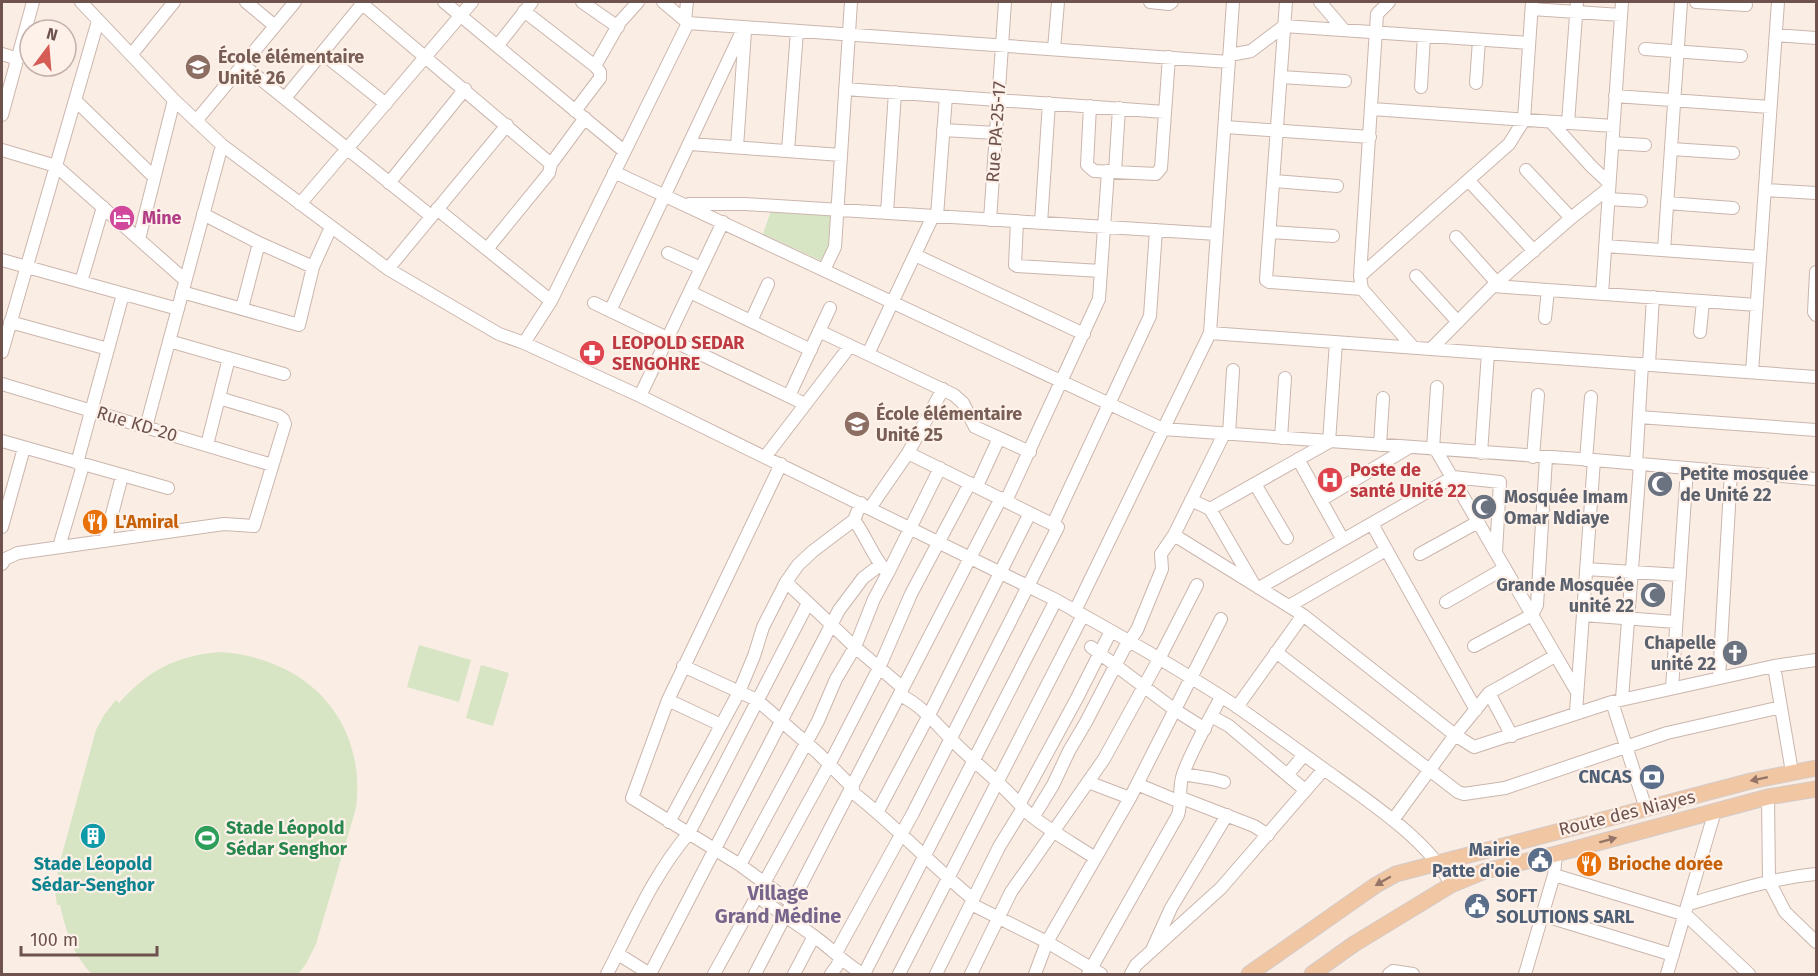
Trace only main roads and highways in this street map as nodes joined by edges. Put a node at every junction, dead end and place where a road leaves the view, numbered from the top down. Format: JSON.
{"nodes":[{"id":1,"x":1816,"y":768,"type":"edge"},
{"id":2,"x":1816,"y":789,"type":"edge"},
{"id":3,"x":1249,"y":975,"type":"edge"},
{"id":4,"x":1312,"y":975,"type":"edge"}],
"edges":[{"from":1,"to":3,"type":"main road","name":"Route des Niayes","one_way":true},
{"from":4,"to":2,"type":"main road","name":"Route des Niayes","one_way":true}]}
